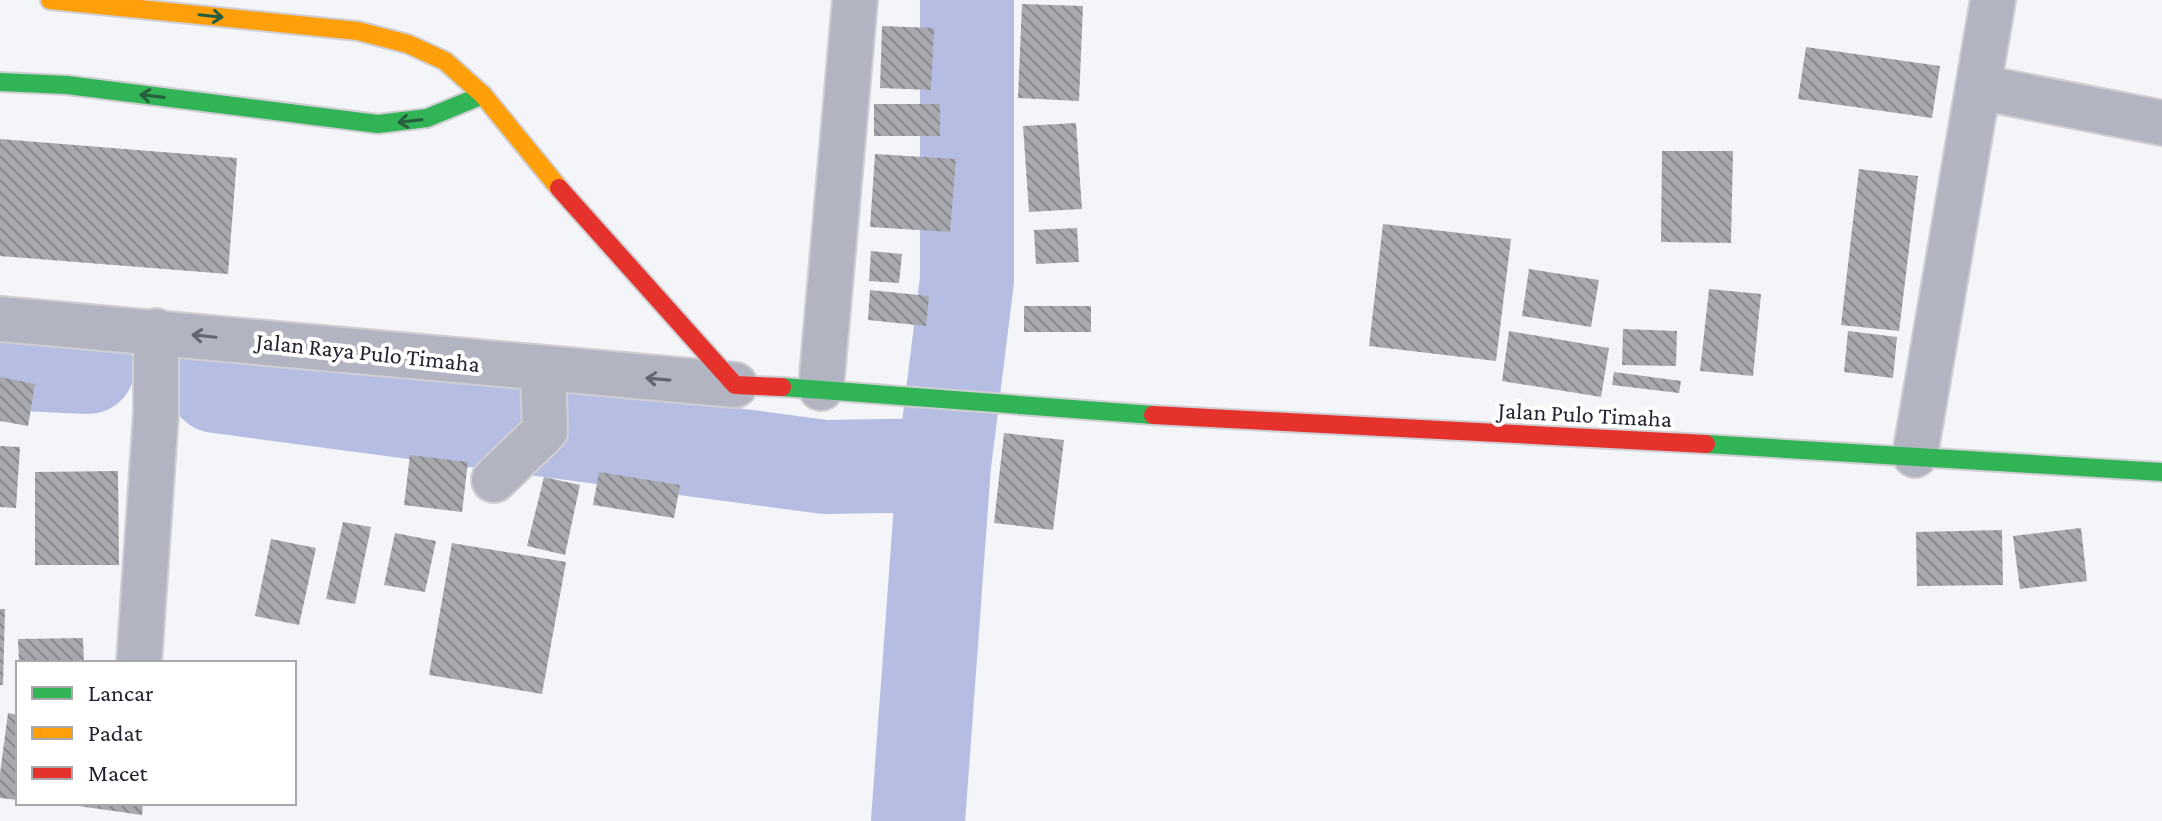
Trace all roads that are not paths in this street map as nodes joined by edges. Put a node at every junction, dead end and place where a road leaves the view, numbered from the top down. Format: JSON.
{"nodes":[{"id":1,"x":50,"y":0,"type":"edge"},
{"id":2,"x":855,"y":0,"type":"edge"},
{"id":3,"x":1993,"y":0,"type":"edge"},
{"id":4,"x":0,"y":82,"type":"edge"},
{"id":5,"x":1978,"y":87,"type":"junction"},
{"id":6,"x":483,"y":95,"type":"junction"},
{"id":7,"x":2162,"y":123,"type":"edge"},
{"id":8,"x":0,"y":319,"type":"edge"},
{"id":9,"x":156,"y":331,"type":"junction"},
{"id":10,"x":543,"y":370,"type":"junction"},
{"id":11,"x":735,"y":385,"type":"junction"},
{"id":12,"x":821,"y":388,"type":"junction"},
{"id":13,"x":1006,"y":407,"type":"joint"},
{"id":14,"x":1915,"y":455,"type":"junction"},
{"id":15,"x":2162,"y":472,"type":"edge"},
{"id":16,"x":494,"y":480,"type":"dead end"},
{"id":17,"x":139,"y":661,"type":"edge"}],
"edges":[{"from":1,"to":6,"type":"street","one_way":true},
{"from":2,"to":12,"type":"street"},
{"from":3,"to":5,"type":"street"},
{"from":6,"to":4,"type":"street","one_way":true},
{"from":5,"to":7,"type":"street"},
{"from":5,"to":14,"type":"street"},
{"from":6,"to":11,"type":"street"},
{"from":8,"to":9,"type":"street","name":"Jalan Raya Pulo Timaha"},
{"from":10,"to":9,"type":"street","name":"Jalan Raya Pulo Timaha","one_way":true},
{"from":9,"to":17,"type":"street"},
{"from":11,"to":10,"type":"street","name":"Jalan Raya Pulo Timaha","one_way":true},
{"from":10,"to":16,"type":"street"},
{"from":11,"to":12,"type":"street","name":"Jalan Raya Pulo Timaha"},
{"from":12,"to":13,"type":"street","name":"Jalan Raya Pulo Timaha"},
{"from":13,"to":14,"type":"street","name":"Jalan Pulo Timaha"},
{"from":14,"to":15,"type":"street","name":"Jalan Pulo Timaha"}]}
